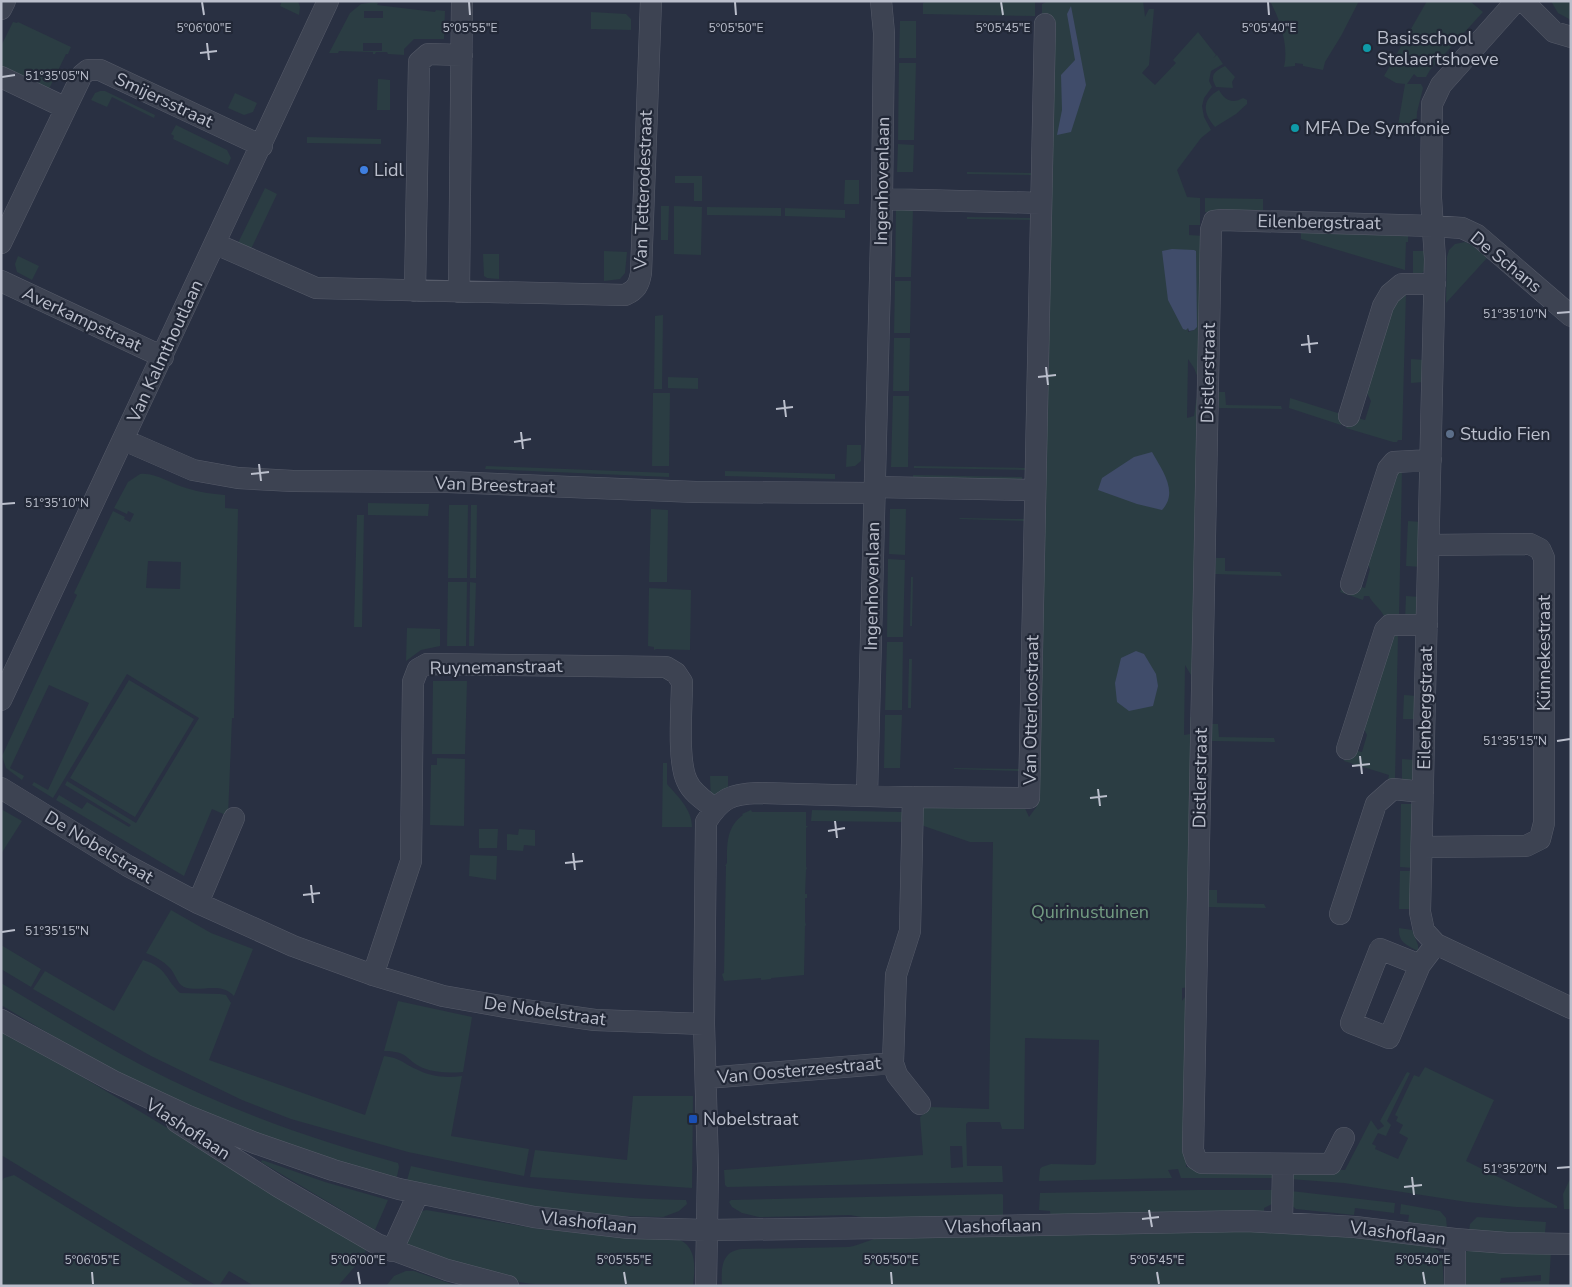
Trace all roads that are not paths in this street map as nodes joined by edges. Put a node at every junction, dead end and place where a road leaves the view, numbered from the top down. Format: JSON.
{"nodes":[{"id":1,"x":5,"y":1,"type":"edge"},
{"id":2,"x":328,"y":1,"type":"edge"},
{"id":3,"x":462,"y":1,"type":"edge"},
{"id":4,"x":651,"y":1,"type":"edge"},
{"id":5,"x":881,"y":1,"type":"edge"},
{"id":6,"x":1516,"y":1,"type":"edge"},
{"id":7,"x":1523,"y":1,"type":"edge"},
{"id":8,"x":1,"y":9,"type":"edge"},
{"id":9,"x":1044,"y":24,"type":"dead end"},
{"id":10,"x":1571,"y":37,"type":"edge"},
{"id":11,"x":462,"y":55,"type":"junction"},
{"id":12,"x":1,"y":77,"type":"edge"},
{"id":13,"x":66,"y":108,"type":"junction"},
{"id":14,"x":262,"y":146,"type":"junction"},
{"id":15,"x":882,"y":199,"type":"junction"},
{"id":16,"x":1041,"y":203,"type":"junction"},
{"id":17,"x":1433,"y":226,"type":"junction"},
{"id":18,"x":1211,"y":230,"type":"joint"},
{"id":19,"x":1,"y":243,"type":"edge"},
{"id":20,"x":216,"y":244,"type":"junction"},
{"id":21,"x":1,"y":281,"type":"edge"},
{"id":22,"x":1435,"y":284,"type":"junction"},
{"id":23,"x":415,"y":290,"type":"junction"},
{"id":24,"x":468,"y":292,"type":"junction"},
{"id":25,"x":1571,"y":316,"type":"edge"},
{"id":26,"x":163,"y":357,"type":"junction"},
{"id":27,"x":1349,"y":416,"type":"dead end"},
{"id":28,"x":124,"y":440,"type":"junction"},
{"id":29,"x":1431,"y":460,"type":"junction"},
{"id":30,"x":874,"y":490,"type":"junction"},
{"id":31,"x":1035,"y":490,"type":"junction"},
{"id":32,"x":1429,"y":545,"type":"junction"},
{"id":33,"x":1351,"y":584,"type":"dead end"},
{"id":34,"x":1427,"y":625,"type":"junction"},
{"id":35,"x":8,"y":668,"type":"edge"},
{"id":36,"x":1,"y":700,"type":"edge"},
{"id":37,"x":1347,"y":749,"type":"dead end"},
{"id":38,"x":1,"y":788,"type":"edge"},
{"id":39,"x":1423,"y":792,"type":"junction"},
{"id":40,"x":867,"y":796,"type":"junction"},
{"id":41,"x":913,"y":797,"type":"junction"},
{"id":42,"x":714,"y":808,"type":"junction"},
{"id":43,"x":234,"y":818,"type":"dead end"},
{"id":44,"x":1422,"y":847,"type":"junction"},
{"id":45,"x":198,"y":903,"type":"junction"},
{"id":46,"x":1340,"y":914,"type":"dead end"},
{"id":47,"x":1436,"y":944,"type":"junction"},
{"id":48,"x":1420,"y":965,"type":"dead end"},
{"id":49,"x":373,"y":975,"type":"junction"},
{"id":50,"x":1571,"y":1008,"type":"edge"},
{"id":51,"x":1,"y":1020,"type":"edge"},
{"id":52,"x":704,"y":1024,"type":"junction"},
{"id":53,"x":892,"y":1063,"type":"junction"},
{"id":54,"x":706,"y":1078,"type":"junction"},
{"id":55,"x":113,"y":1081,"type":"junction"},
{"id":56,"x":920,"y":1104,"type":"dead end"},
{"id":57,"x":1344,"y":1138,"type":"dead end"},
{"id":58,"x":1283,"y":1165,"type":"junction"},
{"id":59,"x":418,"y":1194,"type":"junction"},
{"id":60,"x":1282,"y":1222,"type":"junction"},
{"id":61,"x":707,"y":1230,"type":"junction"},
{"id":62,"x":1455,"y":1240,"type":"junction"},
{"id":63,"x":1571,"y":1244,"type":"edge"},
{"id":64,"x":392,"y":1251,"type":"junction"},
{"id":65,"x":508,"y":1286,"type":"edge"},
{"id":66,"x":706,"y":1286,"type":"edge"},
{"id":67,"x":1455,"y":1286,"type":"edge"}],
"edges":[{"from":1,"to":8,"type":"street"},
{"from":2,"to":14,"type":"street","name":"Van Kalmthoutlaan"},
{"from":3,"to":11,"type":"street"},
{"from":4,"to":24,"type":"street","name":"Van Tetterodestraat"},
{"from":5,"to":15,"type":"street","name":"Ingenhovenlaan"},
{"from":6,"to":17,"type":"street","name":"Eilenbergstraat"},
{"from":7,"to":10,"type":"street"},
{"from":9,"to":16,"type":"street","name":"Van Otterloostraat"},
{"from":11,"to":23,"type":"street"},
{"from":11,"to":24,"type":"street"},
{"from":12,"to":13,"type":"street"},
{"from":13,"to":14,"type":"street","name":"Smijersstraat"},
{"from":13,"to":19,"type":"street","name":"Smijersstraat"},
{"from":14,"to":20,"type":"street","name":"Van Kalmthoutlaan"},
{"from":15,"to":16,"type":"street"},
{"from":15,"to":30,"type":"street","name":"Ingenhovenlaan"},
{"from":16,"to":31,"type":"street","name":"Van Otterloostraat"},
{"from":17,"to":18,"type":"street","name":"Eilenbergstraat"},
{"from":17,"to":22,"type":"street","name":"Eilenbergstraat"},
{"from":17,"to":25,"type":"street","name":"De Schans"},
{"from":18,"to":58,"type":"street","name":"Distlerstraat"},
{"from":20,"to":23,"type":"street","name":"Van Tetterodestraat"},
{"from":20,"to":26,"type":"street","name":"Van Kalmthoutlaan"},
{"from":21,"to":26,"type":"street","name":"Averkampstraat"},
{"from":22,"to":27,"type":"street"},
{"from":22,"to":29,"type":"street","name":"Eilenbergstraat"},
{"from":23,"to":24,"type":"street","name":"Van Tetterodestraat"},
{"from":26,"to":28,"type":"street","name":"Van Kalmthoutlaan"},
{"from":28,"to":30,"type":"street","name":"Van Breestraat"},
{"from":28,"to":35,"type":"street","name":"Van Kalmthoutlaan"},
{"from":29,"to":32,"type":"street","name":"Eilenbergstraat"},
{"from":29,"to":33,"type":"street"},
{"from":30,"to":31,"type":"street"},
{"from":30,"to":40,"type":"street","name":"Ingenhovenlaan"},
{"from":31,"to":41,"type":"street","name":"Van Otterloostraat"},
{"from":32,"to":34,"type":"street","name":"Eilenbergstraat"},
{"from":32,"to":44,"type":"street","name":"Künnekestraat"},
{"from":34,"to":37,"type":"street","name":"Eilenbergstraat"},
{"from":34,"to":39,"type":"street","name":"Eilenbergstraat"},
{"from":35,"to":36,"type":"street","name":"Van Kalmthoutlaan"},
{"from":38,"to":45,"type":"street","name":"De Nobelstraat"},
{"from":39,"to":44,"type":"street","name":"Eilenbergstraat"},
{"from":39,"to":46,"type":"street","name":"Eilenbergstraat"},
{"from":40,"to":41,"type":"street","name":"Van Otterloostraat"},
{"from":40,"to":42,"type":"street"},
{"from":41,"to":53,"type":"street","name":"Van Oosterzeestraat"},
{"from":42,"to":49,"type":"street","name":"Ruynemanstraat"},
{"from":42,"to":52,"type":"street"},
{"from":43,"to":45,"type":"street"},
{"from":44,"to":47,"type":"street","name":"Eilenbergstraat"},
{"from":45,"to":49,"type":"street","name":"De Nobelstraat"},
{"from":47,"to":48,"type":"street"},
{"from":47,"to":50,"type":"street"},
{"from":49,"to":52,"type":"street","name":"De Nobelstraat"},
{"from":51,"to":55,"type":"street","name":"Vlashoflaan"},
{"from":52,"to":54,"type":"street"},
{"from":53,"to":54,"type":"street","name":"Van Oosterzeestraat"},
{"from":53,"to":56,"type":"street","name":"Van Oosterzeestraat"},
{"from":54,"to":61,"type":"street"},
{"from":55,"to":59,"type":"street","name":"Vlashoflaan"},
{"from":55,"to":64,"type":"street","name":"Vlashoflaan"},
{"from":57,"to":58,"type":"street","name":"Distlerstraat"},
{"from":58,"to":60,"type":"street"},
{"from":59,"to":61,"type":"street","name":"Vlashoflaan"},
{"from":59,"to":64,"type":"street"},
{"from":60,"to":61,"type":"street","name":"Vlashoflaan"},
{"from":60,"to":62,"type":"street","name":"Vlashoflaan"},
{"from":61,"to":66,"type":"street"},
{"from":62,"to":63,"type":"street","name":"Vlashoflaan"},
{"from":62,"to":67,"type":"street"},
{"from":64,"to":65,"type":"street","name":"Vlashoflaan"}]}
